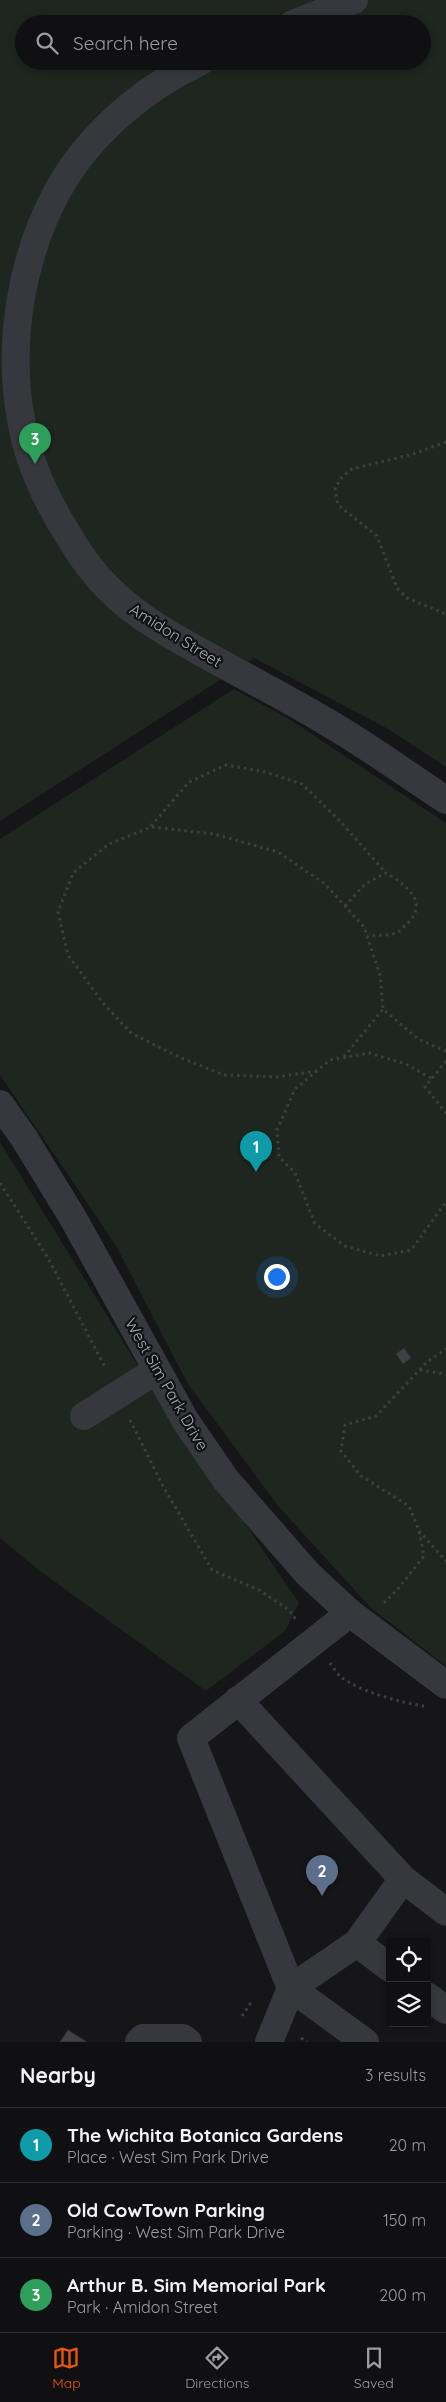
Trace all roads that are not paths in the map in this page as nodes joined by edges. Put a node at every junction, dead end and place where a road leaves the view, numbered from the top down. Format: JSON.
{"nodes":[{"id":1,"x":354,"y":0,"type":"edge"},
{"id":2,"x":315,"y":15,"type":"edge"},
{"id":3,"x":185,"y":70,"type":"edge"},
{"id":4,"x":446,"y":800,"type":"edge"},
{"id":5,"x":0,"y":1104,"type":"edge"},
{"id":6,"x":158,"y":1370,"type":"junction"},
{"id":7,"x":84,"y":1416,"type":"dead end"},
{"id":8,"x":350,"y":1614,"type":"junction"},
{"id":9,"x":446,"y":1685,"type":"edge"},
{"id":10,"x":238,"y":1700,"type":"junction"},
{"id":11,"x":403,"y":1879,"type":"junction"},
{"id":12,"x":446,"y":1912,"type":"edge"},
{"id":13,"x":357,"y":1943,"type":"junction"},
{"id":14,"x":386,"y":1965,"type":"edge"},
{"id":15,"x":292,"y":1988,"type":"junction"},
{"id":16,"x":431,"y":1999,"type":"edge"},
{"id":17,"x":446,"y":2010,"type":"edge"},
{"id":18,"x":140,"y":2042,"type":"edge"},
{"id":19,"x":188,"y":2042,"type":"edge"},
{"id":20,"x":269,"y":2042,"type":"edge"},
{"id":21,"x":365,"y":2042,"type":"edge"}],
"edges":[{"from":1,"to":2,"type":"street"},
{"from":3,"to":4,"type":"street","name":"Amidon Street"},
{"from":5,"to":6,"type":"street","name":"West Sim Park Drive"},
{"from":6,"to":7,"type":"street"},
{"from":6,"to":8,"type":"street","name":"West Sim Park Drive"},
{"from":8,"to":9,"type":"street","name":"West Sim Park Drive"},
{"from":8,"to":10,"type":"street"},
{"from":10,"to":11,"type":"street"},
{"from":10,"to":15,"type":"street"},
{"from":11,"to":12,"type":"street"},
{"from":11,"to":13,"type":"street"},
{"from":13,"to":14,"type":"street"},
{"from":13,"to":15,"type":"street"},
{"from":15,"to":20,"type":"street"},
{"from":15,"to":21,"type":"street"},
{"from":16,"to":17,"type":"street"},
{"from":18,"to":19,"type":"street"}]}
